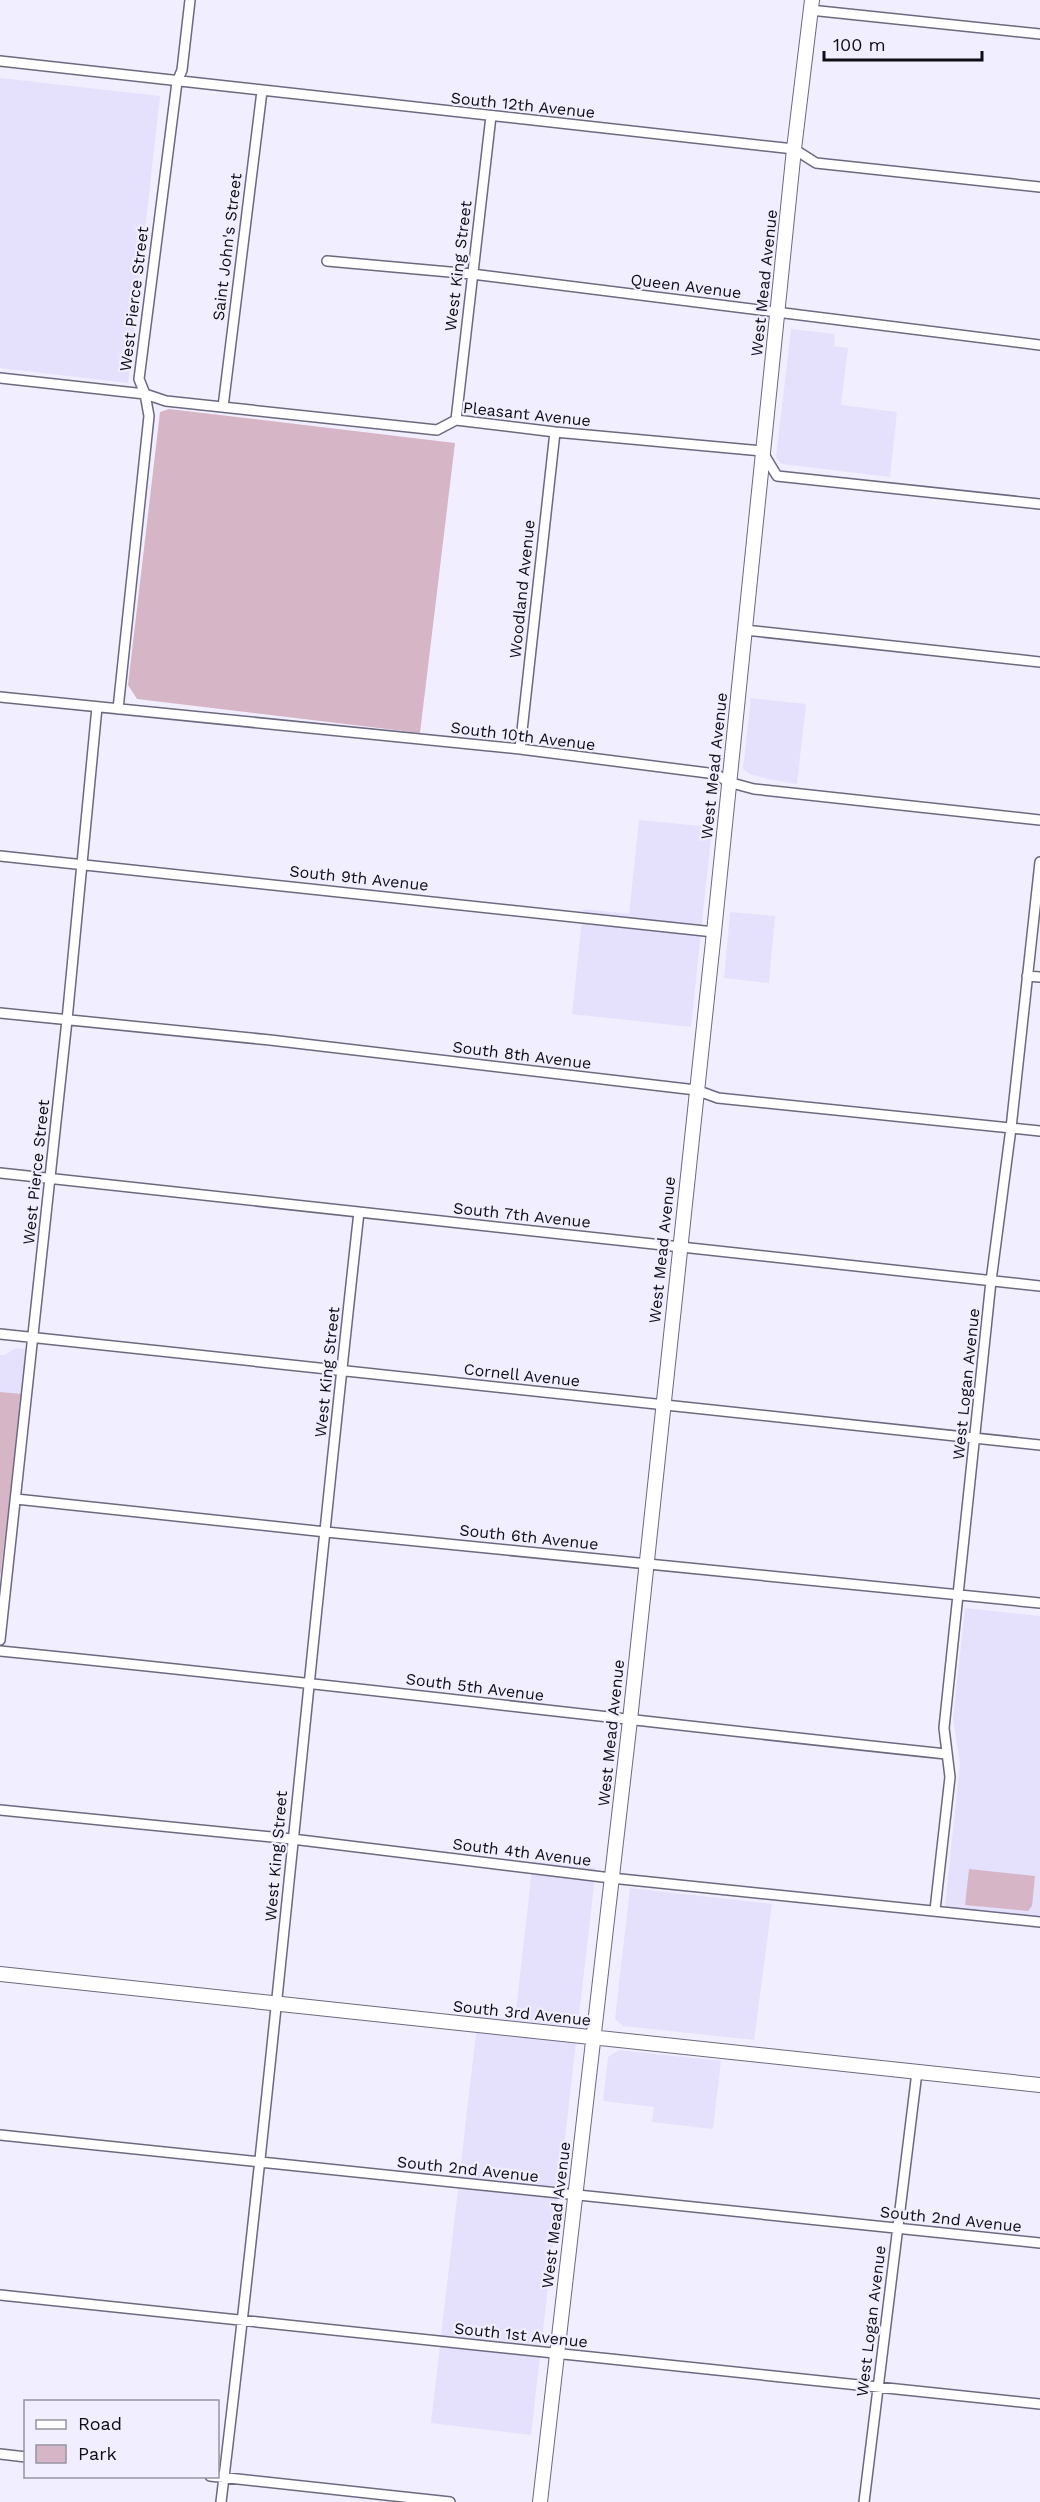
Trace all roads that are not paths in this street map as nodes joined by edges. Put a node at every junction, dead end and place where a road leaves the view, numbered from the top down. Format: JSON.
{"nodes":[{"id":1,"x":190,"y":0,"type":"edge"},
{"id":2,"x":811,"y":5,"type":"edge"},
{"id":3,"x":1040,"y":34,"type":"edge"},
{"id":4,"x":0,"y":60,"type":"edge"},
{"id":5,"x":177,"y":82,"type":"junction"},
{"id":6,"x":262,"y":91,"type":"junction"},
{"id":7,"x":491,"y":116,"type":"junction"},
{"id":8,"x":794,"y":149,"type":"junction"},
{"id":9,"x":1040,"y":187,"type":"edge"},
{"id":10,"x":327,"y":261,"type":"dead end"},
{"id":11,"x":472,"y":274,"type":"junction"},
{"id":12,"x":777,"y":312,"type":"junction"},
{"id":13,"x":1040,"y":345,"type":"edge"},
{"id":14,"x":0,"y":378,"type":"edge"},
{"id":15,"x":145,"y":394,"type":"junction"},
{"id":16,"x":223,"y":406,"type":"junction"},
{"id":17,"x":456,"y":420,"type":"junction"},
{"id":18,"x":555,"y":432,"type":"junction"},
{"id":19,"x":762,"y":451,"type":"junction"},
{"id":20,"x":1040,"y":504,"type":"edge"},
{"id":21,"x":745,"y":630,"type":"junction"},
{"id":22,"x":1040,"y":662,"type":"edge"},
{"id":23,"x":0,"y":697,"type":"edge"},
{"id":24,"x":97,"y":707,"type":"junction"},
{"id":25,"x":117,"y":709,"type":"junction"},
{"id":26,"x":520,"y":749,"type":"junction"},
{"id":27,"x":728,"y":782,"type":"junction"},
{"id":28,"x":1040,"y":820,"type":"edge"},
{"id":29,"x":0,"y":856,"type":"edge"},
{"id":30,"x":1040,"y":862,"type":"edge"},
{"id":31,"x":81,"y":864,"type":"junction"},
{"id":32,"x":714,"y":932,"type":"junction"},
{"id":33,"x":1027,"y":976,"type":"junction"},
{"id":34,"x":1040,"y":977,"type":"edge"},
{"id":35,"x":0,"y":1013,"type":"edge"},
{"id":36,"x":67,"y":1020,"type":"junction"},
{"id":37,"x":696,"y":1090,"type":"junction"},
{"id":38,"x":1011,"y":1128,"type":"junction"},
{"id":39,"x":1040,"y":1131,"type":"edge"},
{"id":40,"x":0,"y":1173,"type":"edge"},
{"id":41,"x":51,"y":1179,"type":"junction"},
{"id":42,"x":359,"y":1212,"type":"junction"},
{"id":43,"x":680,"y":1247,"type":"junction"},
{"id":44,"x":991,"y":1281,"type":"junction"},
{"id":45,"x":1040,"y":1287,"type":"edge"},
{"id":46,"x":0,"y":1334,"type":"edge"},
{"id":47,"x":33,"y":1338,"type":"junction"},
{"id":48,"x":341,"y":1371,"type":"junction"},
{"id":49,"x":662,"y":1405,"type":"junction"},
{"id":50,"x":976,"y":1438,"type":"junction"},
{"id":51,"x":1040,"y":1445,"type":"edge"},
{"id":52,"x":16,"y":1499,"type":"junction"},
{"id":53,"x":326,"y":1532,"type":"junction"},
{"id":54,"x":647,"y":1564,"type":"junction"},
{"id":55,"x":957,"y":1594,"type":"junction"},
{"id":56,"x":1040,"y":1603,"type":"edge"},
{"id":57,"x":0,"y":1640,"type":"edge"},
{"id":58,"x":0,"y":1651,"type":"edge"},
{"id":59,"x":309,"y":1682,"type":"junction"},
{"id":60,"x":630,"y":1720,"type":"junction"},
{"id":61,"x":946,"y":1754,"type":"junction"},
{"id":62,"x":0,"y":1810,"type":"edge"},
{"id":63,"x":292,"y":1839,"type":"junction"},
{"id":64,"x":611,"y":1878,"type":"junction"},
{"id":65,"x":935,"y":1910,"type":"junction"},
{"id":66,"x":1040,"y":1922,"type":"edge"},
{"id":67,"x":0,"y":1974,"type":"edge"},
{"id":68,"x":278,"y":2003,"type":"junction"},
{"id":69,"x":594,"y":2037,"type":"junction"},
{"id":70,"x":917,"y":2072,"type":"junction"},
{"id":71,"x":1040,"y":2085,"type":"edge"},
{"id":72,"x":0,"y":2135,"type":"edge"},
{"id":73,"x":261,"y":2162,"type":"junction"},
{"id":74,"x":576,"y":2195,"type":"junction"},
{"id":75,"x":898,"y":2228,"type":"junction"},
{"id":76,"x":1040,"y":2243,"type":"edge"},
{"id":77,"x":0,"y":2295,"type":"edge"},
{"id":78,"x":242,"y":2322,"type":"junction"},
{"id":79,"x":555,"y":2353,"type":"junction"},
{"id":80,"x":878,"y":2387,"type":"junction"},
{"id":81,"x":1040,"y":2404,"type":"edge"},
{"id":82,"x":0,"y":2454,"type":"edge"},
{"id":83,"x":24,"y":2457,"type":"edge"},
{"id":84,"x":219,"y":2477,"type":"edge"},
{"id":85,"x":224,"y":2478,"type":"junction"},
{"id":86,"x":221,"y":2502,"type":"edge"},
{"id":87,"x":450,"y":2502,"type":"edge"},
{"id":88,"x":540,"y":2502,"type":"edge"},
{"id":89,"x":864,"y":2502,"type":"edge"}],
"edges":[{"from":1,"to":5,"type":"street","name":"West Pierce Street"},
{"from":2,"to":3,"type":"street"},
{"from":2,"to":8,"type":"street","name":"West Mead Avenue"},
{"from":4,"to":5,"type":"street","name":"South 12th Avenue"},
{"from":5,"to":6,"type":"street","name":"South 12th Avenue"},
{"from":5,"to":15,"type":"street","name":"West Pierce Street"},
{"from":6,"to":7,"type":"street","name":"South 12th Avenue"},
{"from":6,"to":16,"type":"street","name":"Saint John's Street"},
{"from":7,"to":8,"type":"street","name":"South 12th Avenue"},
{"from":7,"to":11,"type":"street","name":"West King Street"},
{"from":8,"to":9,"type":"street","name":"South 12th Avenue"},
{"from":8,"to":12,"type":"street","name":"West Mead Avenue"},
{"from":10,"to":11,"type":"street","name":"Queen Avenue"},
{"from":11,"to":12,"type":"street","name":"Queen Avenue"},
{"from":11,"to":17,"type":"street","name":"West King Street"},
{"from":12,"to":13,"type":"street","name":"Queen Avenue"},
{"from":12,"to":19,"type":"street","name":"West Mead Avenue"},
{"from":14,"to":15,"type":"street","name":"Pleasant Avenue"},
{"from":15,"to":16,"type":"street","name":"Pleasant Avenue"},
{"from":15,"to":25,"type":"street","name":"West Pierce Street"},
{"from":16,"to":17,"type":"street","name":"Pleasant Avenue"},
{"from":17,"to":18,"type":"street","name":"Pleasant Avenue"},
{"from":18,"to":19,"type":"street","name":"Pleasant Avenue"},
{"from":18,"to":26,"type":"street","name":"Woodland Avenue"},
{"from":19,"to":20,"type":"street"},
{"from":19,"to":21,"type":"street","name":"West Mead Avenue"},
{"from":21,"to":22,"type":"street"},
{"from":21,"to":27,"type":"street","name":"West Mead Avenue"},
{"from":23,"to":24,"type":"street","name":"South 10th Avenue"},
{"from":24,"to":25,"type":"street","name":"South 10th Avenue"},
{"from":24,"to":31,"type":"street","name":"West Pierce Street"},
{"from":25,"to":26,"type":"street","name":"South 10th Avenue"},
{"from":26,"to":27,"type":"street","name":"South 10th Avenue"},
{"from":27,"to":28,"type":"street","name":"South 10th Avenue"},
{"from":27,"to":32,"type":"street","name":"West Mead Avenue"},
{"from":29,"to":31,"type":"street","name":"South 9th Avenue"},
{"from":30,"to":33,"type":"street","name":"West Logan Avenue"},
{"from":31,"to":32,"type":"street","name":"South 9th Avenue"},
{"from":31,"to":36,"type":"street","name":"West Pierce Street"},
{"from":32,"to":37,"type":"street","name":"West Mead Avenue"},
{"from":33,"to":34,"type":"street"},
{"from":33,"to":38,"type":"street","name":"West Logan Avenue"},
{"from":35,"to":36,"type":"street","name":"South 8th Avenue"},
{"from":36,"to":37,"type":"street","name":"South 8th Avenue"},
{"from":36,"to":41,"type":"street","name":"West Pierce Street"},
{"from":37,"to":38,"type":"street","name":"South 8th Avenue"},
{"from":37,"to":43,"type":"street","name":"West Mead Avenue"},
{"from":38,"to":39,"type":"street","name":"South 8th Avenue"},
{"from":38,"to":44,"type":"street","name":"West Logan Avenue"},
{"from":40,"to":41,"type":"street","name":"South 7th Avenue"},
{"from":41,"to":42,"type":"street","name":"South 7th Avenue"},
{"from":41,"to":47,"type":"street","name":"West Pierce Street"},
{"from":42,"to":43,"type":"street","name":"South 7th Avenue"},
{"from":42,"to":48,"type":"street","name":"West King Street"},
{"from":43,"to":44,"type":"street","name":"South 7th Avenue"},
{"from":43,"to":49,"type":"street","name":"West Mead Avenue"},
{"from":44,"to":45,"type":"street","name":"South 7th Avenue"},
{"from":44,"to":50,"type":"street","name":"West Logan Avenue"},
{"from":46,"to":47,"type":"street","name":"Cornell Avenue"},
{"from":47,"to":48,"type":"street","name":"Cornell Avenue"},
{"from":47,"to":52,"type":"street","name":"West Pierce Street"},
{"from":48,"to":49,"type":"street","name":"Cornell Avenue"},
{"from":48,"to":53,"type":"street","name":"West King Street"},
{"from":49,"to":50,"type":"street","name":"Cornell Avenue"},
{"from":49,"to":54,"type":"street","name":"West Mead Avenue"},
{"from":50,"to":51,"type":"street","name":"Cornell Avenue"},
{"from":50,"to":55,"type":"street","name":"West Logan Avenue"},
{"from":52,"to":53,"type":"street","name":"South 6th Avenue"},
{"from":52,"to":57,"type":"street","name":"West Pierce Street"},
{"from":53,"to":54,"type":"street","name":"South 6th Avenue"},
{"from":53,"to":59,"type":"street","name":"West King Street"},
{"from":54,"to":55,"type":"street","name":"South 6th Avenue"},
{"from":54,"to":60,"type":"street","name":"West Mead Avenue"},
{"from":55,"to":56,"type":"street","name":"South 6th Avenue"},
{"from":55,"to":61,"type":"street","name":"West Logan Avenue"},
{"from":58,"to":59,"type":"street","name":"South 5th Avenue"},
{"from":59,"to":60,"type":"street","name":"South 5th Avenue"},
{"from":59,"to":63,"type":"street","name":"West King Street"},
{"from":60,"to":61,"type":"street","name":"South 5th Avenue"},
{"from":60,"to":64,"type":"street","name":"West Mead Avenue"},
{"from":61,"to":65,"type":"street","name":"West Logan Avenue"},
{"from":62,"to":63,"type":"street","name":"South 4th Avenue"},
{"from":63,"to":64,"type":"street","name":"South 4th Avenue"},
{"from":63,"to":68,"type":"street","name":"West King Street"},
{"from":64,"to":65,"type":"street","name":"South 4th Avenue"},
{"from":64,"to":69,"type":"street","name":"West Mead Avenue"},
{"from":65,"to":66,"type":"street","name":"South 4th Avenue"},
{"from":67,"to":68,"type":"street","name":"South 3rd Avenue"},
{"from":68,"to":69,"type":"street","name":"South 3rd Avenue"},
{"from":68,"to":73,"type":"street","name":"West King Street"},
{"from":69,"to":70,"type":"street","name":"South 3rd Avenue"},
{"from":69,"to":74,"type":"street","name":"West Mead Avenue"},
{"from":70,"to":71,"type":"street","name":"South 3rd Avenue"},
{"from":70,"to":75,"type":"street","name":"West Logan Avenue"},
{"from":72,"to":73,"type":"street","name":"South 2nd Avenue"},
{"from":73,"to":74,"type":"street","name":"South 2nd Avenue"},
{"from":73,"to":78,"type":"street","name":"West King Street"},
{"from":74,"to":75,"type":"street","name":"South 2nd Avenue"},
{"from":74,"to":79,"type":"street","name":"West Mead Avenue"},
{"from":75,"to":76,"type":"street","name":"South 2nd Avenue"},
{"from":75,"to":80,"type":"street","name":"West Logan Avenue"},
{"from":77,"to":78,"type":"street","name":"South 1st Avenue"},
{"from":78,"to":79,"type":"street","name":"South 1st Avenue"},
{"from":78,"to":85,"type":"street","name":"West King Street"},
{"from":79,"to":80,"type":"street","name":"South 1st Avenue"},
{"from":79,"to":88,"type":"street","name":"West Mead Avenue"},
{"from":80,"to":81,"type":"street","name":"South 1st Avenue"},
{"from":80,"to":89,"type":"street","name":"West Logan Avenue"},
{"from":82,"to":83,"type":"street"},
{"from":84,"to":85,"type":"street"},
{"from":85,"to":86,"type":"street","name":"West King Street"},
{"from":85,"to":87,"type":"street"}]}
